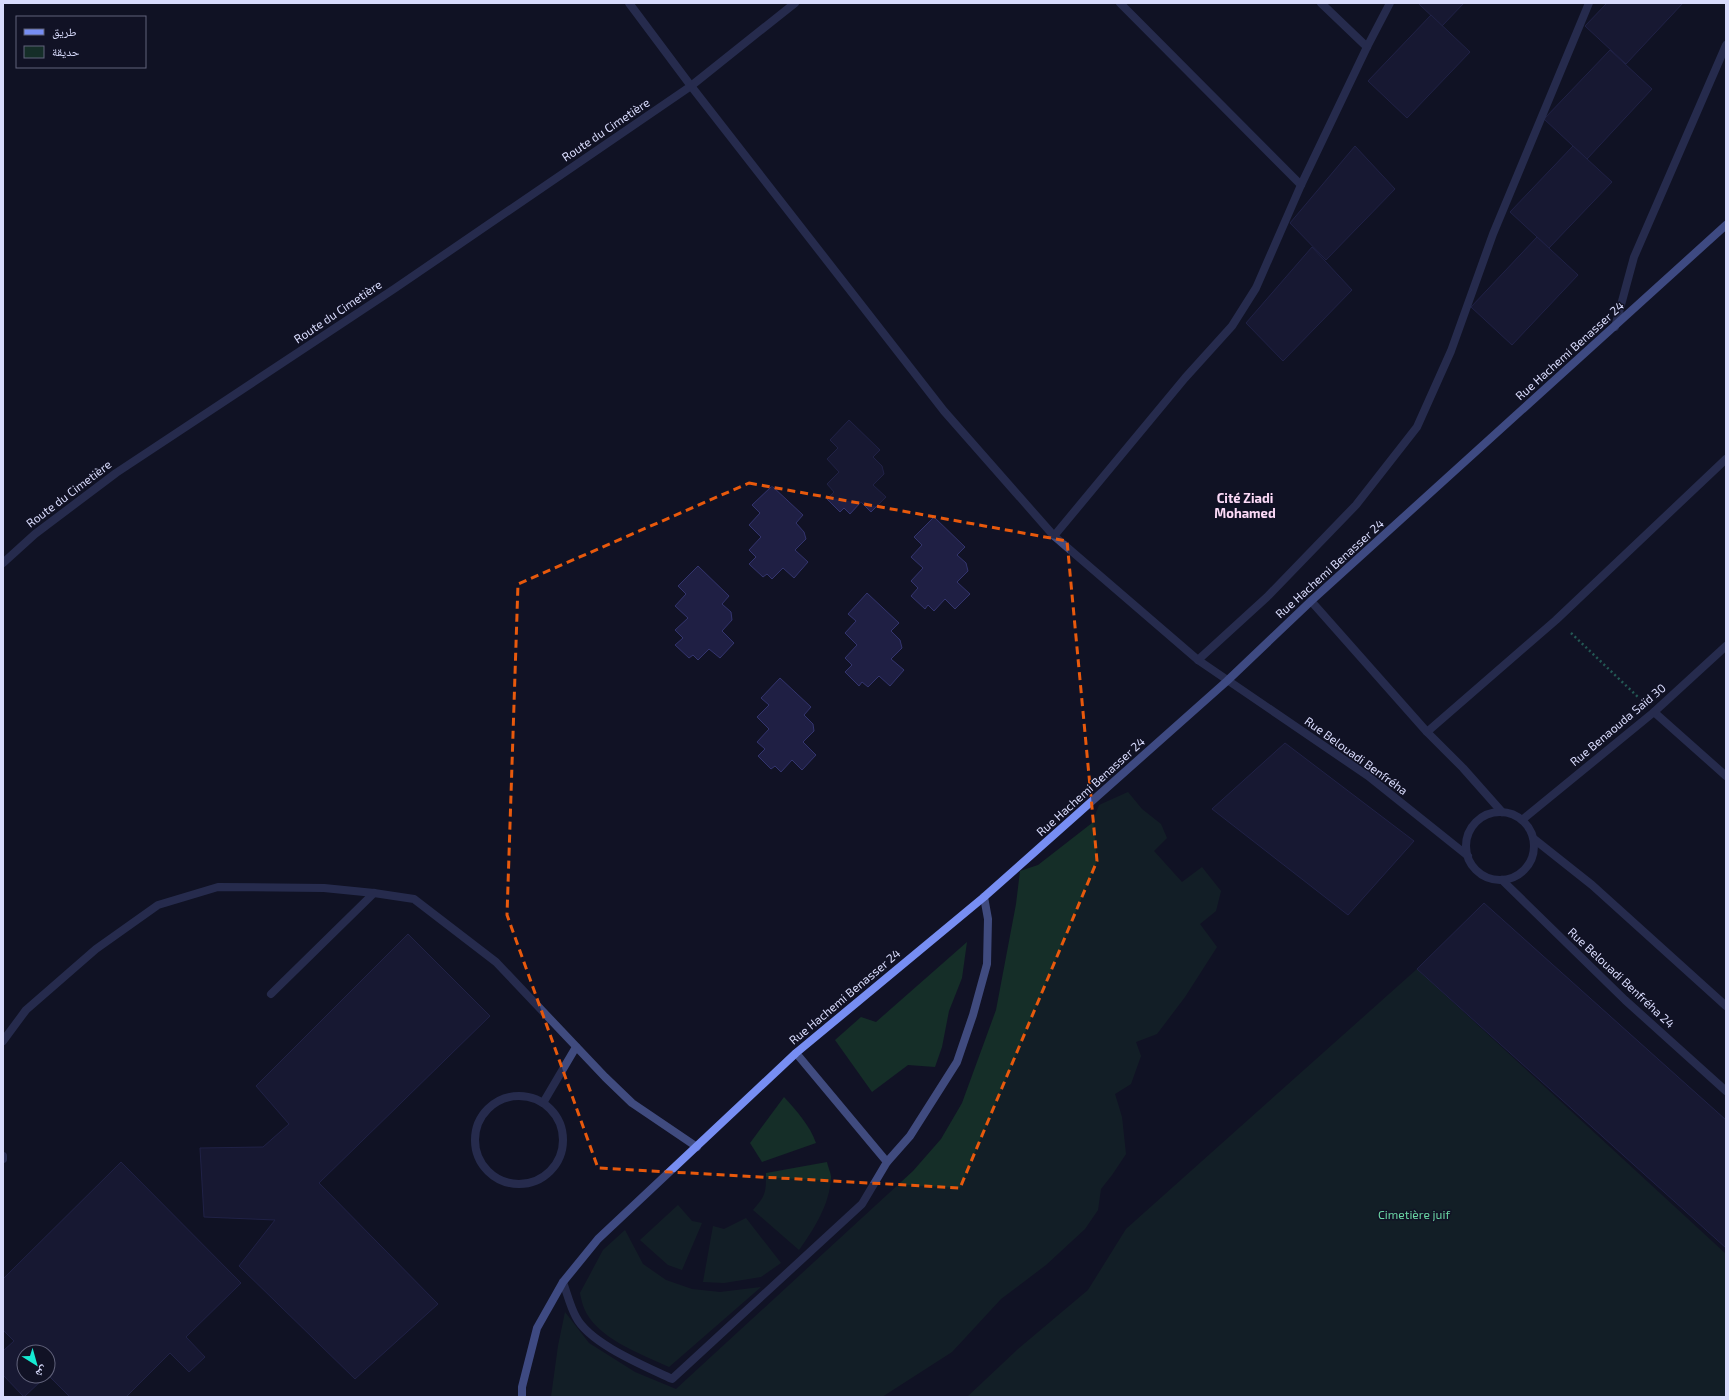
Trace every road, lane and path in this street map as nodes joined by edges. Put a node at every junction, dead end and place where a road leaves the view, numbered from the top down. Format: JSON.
{"nodes":[{"id":1,"x":629,"y":3,"type":"edge"},
{"id":2,"x":795,"y":3,"type":"edge"},
{"id":3,"x":1120,"y":3,"type":"edge"},
{"id":4,"x":1321,"y":3,"type":"edge"},
{"id":5,"x":1390,"y":3,"type":"edge"},
{"id":6,"x":1589,"y":3,"type":"edge"},
{"id":7,"x":1726,"y":45,"type":"edge"},
{"id":8,"x":1367,"y":47,"type":"junction"},
{"id":9,"x":691,"y":86,"type":"junction"},
{"id":10,"x":1301,"y":184,"type":"junction"},
{"id":11,"x":1726,"y":225,"type":"edge"},
{"id":12,"x":1615,"y":327,"type":"junction"},
{"id":13,"x":1726,"y":459,"type":"edge"},
{"id":14,"x":1054,"y":536,"type":"junction"},
{"id":15,"x":3,"y":563,"type":"edge"},
{"id":16,"x":1312,"y":600,"type":"junction"},
{"id":17,"x":1556,"y":620,"type":"junction"},
{"id":18,"x":1726,"y":646,"type":"edge"},
{"id":19,"x":1198,"y":660,"type":"junction"},
{"id":20,"x":1227,"y":681,"type":"junction"},
{"id":21,"x":1654,"y":712,"type":"junction"},
{"id":22,"x":1427,"y":732,"type":"junction"},
{"id":23,"x":1726,"y":776,"type":"edge"},
{"id":24,"x":1502,"y":812,"type":"junction"},
{"id":25,"x":1522,"y":820,"type":"junction"},
{"id":26,"x":1534,"y":839,"type":"junction"},
{"id":27,"x":1468,"y":856,"type":"junction"},
{"id":28,"x":1502,"y":880,"type":"junction"},
{"id":29,"x":374,"y":893,"type":"junction"},
{"id":30,"x":984,"y":897,"type":"junction"},
{"id":31,"x":271,"y":994,"type":"dead end"},
{"id":32,"x":1726,"y":1006,"type":"edge"},
{"id":33,"x":3,"y":1041,"type":"edge"},
{"id":34,"x":576,"y":1047,"type":"junction"},
{"id":35,"x":796,"y":1053,"type":"junction"},
{"id":36,"x":1726,"y":1091,"type":"edge"},
{"id":37,"x":543,"y":1103,"type":"junction"},
{"id":38,"x":697,"y":1147,"type":"junction"},
{"id":39,"x":3,"y":1156,"type":"edge"},
{"id":40,"x":3,"y":1159,"type":"edge"},
{"id":41,"x":887,"y":1162,"type":"junction"},
{"id":42,"x":563,"y":1282,"type":"junction"},
{"id":43,"x":522,"y":1397,"type":"edge"}],
"edges":[{"from":1,"to":9,"type":"street","name":"Rue Belouadi Benfréha"},
{"from":2,"to":9,"type":"street","name":"Route du Cimetière"},
{"from":3,"to":10,"type":"street"},
{"from":4,"to":8,"type":"street"},
{"from":5,"to":8,"type":"street"},
{"from":6,"to":19,"type":"street"},
{"from":7,"to":12,"type":"street"},
{"from":8,"to":10,"type":"street"},
{"from":9,"to":14,"type":"street","name":"Rue Belouadi Benfréha"},
{"from":9,"to":15,"type":"street","name":"Route du Cimetière"},
{"from":10,"to":14,"type":"street"},
{"from":11,"to":12,"type":"main road","name":"Rue Hachemi Benasser 24"},
{"from":12,"to":16,"type":"main road","name":"Rue Hachemi Benasser 24"},
{"from":13,"to":17,"type":"street"},
{"from":14,"to":19,"type":"street","name":"Rue Belouadi Benfréha"},
{"from":16,"to":20,"type":"main road","name":"Rue Hachemi Benasser 24"},
{"from":16,"to":22,"type":"street"},
{"from":17,"to":21,"type":"path"},
{"from":17,"to":22,"type":"street"},
{"from":18,"to":21,"type":"street","name":"Rue Benaouda Saïd 30"},
{"from":19,"to":20,"type":"street","name":"Rue Belouadi Benfréha"},
{"from":20,"to":27,"type":"street","name":"Rue Belouadi Benfréha"},
{"from":20,"to":30,"type":"main road","name":"Rue Hachemi Benasser 24"},
{"from":21,"to":23,"type":"street"},
{"from":21,"to":25,"type":"street","name":"Rue Benaouda Saïd 30"},
{"from":22,"to":24,"type":"street"},
{"from":24,"to":25,"type":"street"},
{"from":24,"to":27,"type":"street"},
{"from":25,"to":26,"type":"street"},
{"from":26,"to":28,"type":"street"},
{"from":26,"to":32,"type":"street"},
{"from":27,"to":28,"type":"street"},
{"from":28,"to":36,"type":"street","name":"Rue Belouadi Benfréha 24"},
{"from":29,"to":31,"type":"street"},
{"from":29,"to":33,"type":"street"},
{"from":29,"to":34,"type":"street"},
{"from":30,"to":35,"type":"main road","name":"Rue Hachemi Benasser 24"},
{"from":30,"to":41,"type":"street"},
{"from":34,"to":37,"type":"street"},
{"from":34,"to":38,"type":"street"},
{"from":35,"to":38,"type":"main road","name":"Rue Hachemi Benasser 24"},
{"from":35,"to":41,"type":"street"},
{"from":37,"to":37,"type":"street"},
{"from":38,"to":42,"type":"main road","name":"Rue Hachemi Benasser 24"},
{"from":39,"to":40,"type":"street"},
{"from":41,"to":42,"type":"street"},
{"from":42,"to":43,"type":"main road","name":"Rue Hachemi Benasser 24"}]}
